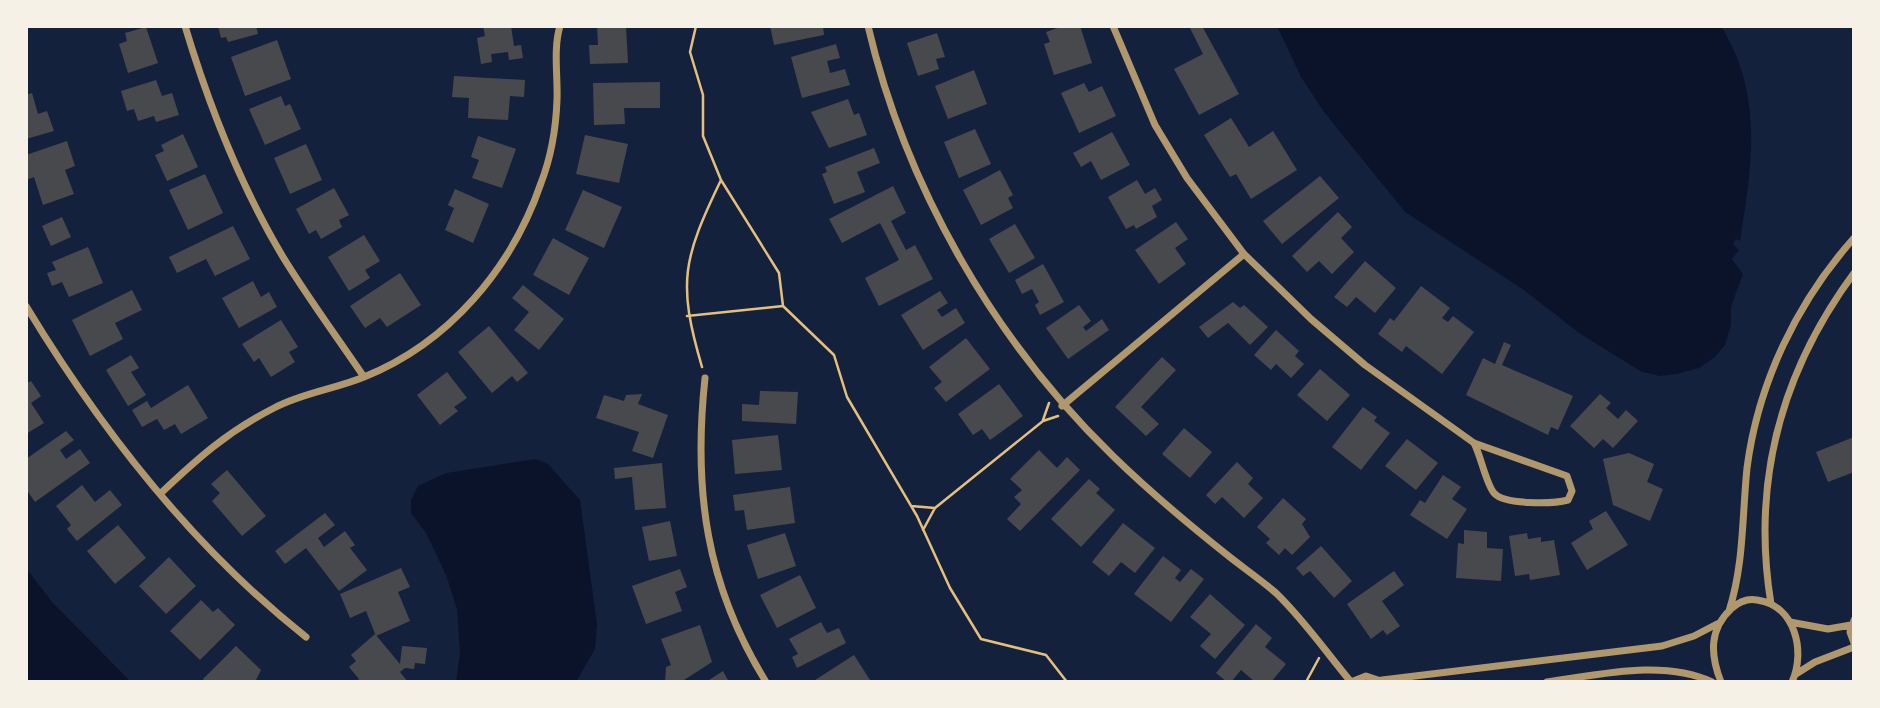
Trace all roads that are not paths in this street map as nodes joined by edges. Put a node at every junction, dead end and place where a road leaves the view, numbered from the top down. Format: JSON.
{"nodes":[{"id":1,"x":185,"y":26,"type":"edge"},
{"id":2,"x":868,"y":26,"type":"edge"},
{"id":3,"x":1113,"y":26,"type":"edge"},
{"id":4,"x":558,"y":29,"type":"edge"},
{"id":5,"x":1854,"y":238,"type":"edge"},
{"id":6,"x":1244,"y":254,"type":"junction"},
{"id":7,"x":1854,"y":273,"type":"edge"},
{"id":8,"x":26,"y":306,"type":"edge"},
{"id":9,"x":364,"y":377,"type":"junction"},
{"id":10,"x":705,"y":379,"type":"road end"},
{"id":11,"x":1062,"y":406,"type":"junction"},
{"id":12,"x":1474,"y":443,"type":"junction"},
{"id":13,"x":160,"y":494,"type":"junction"},
{"id":14,"x":1771,"y":604,"type":"junction"},
{"id":15,"x":1729,"y":611,"type":"junction"},
{"id":16,"x":1790,"y":622,"type":"junction"},
{"id":17,"x":1853,"y":622,"type":"edge"},
{"id":18,"x":1717,"y":624,"type":"junction"},
{"id":19,"x":306,"y":637,"type":"dead end"},
{"id":20,"x":1854,"y":645,"type":"edge"},
{"id":21,"x":1794,"y":678,"type":"edge"},
{"id":22,"x":1383,"y":681,"type":"edge"},
{"id":23,"x":766,"y":682,"type":"edge"},
{"id":24,"x":1351,"y":682,"type":"edge"},
{"id":25,"x":1547,"y":682,"type":"edge"},
{"id":26,"x":1712,"y":682,"type":"edge"},
{"id":27,"x":1721,"y":682,"type":"edge"}],
"edges":[{"from":1,"to":9,"type":"street"},
{"from":2,"to":11,"type":"street"},
{"from":3,"to":6,"type":"street"},
{"from":4,"to":9,"type":"street"},
{"from":5,"to":15,"type":"street"},
{"from":6,"to":11,"type":"street"},
{"from":6,"to":12,"type":"street"},
{"from":7,"to":14,"type":"street"},
{"from":8,"to":13,"type":"street"},
{"from":9,"to":13,"type":"street"},
{"from":10,"to":23,"type":"street"},
{"from":11,"to":24,"type":"street"},
{"from":12,"to":12,"type":"street"},
{"from":13,"to":19,"type":"street"},
{"from":14,"to":15,"type":"street"},
{"from":14,"to":16,"type":"street"},
{"from":15,"to":18,"type":"street"},
{"from":16,"to":17,"type":"street"},
{"from":16,"to":21,"type":"street"},
{"from":17,"to":20,"type":"street"},
{"from":18,"to":22,"type":"street"},
{"from":18,"to":27,"type":"street"},
{"from":20,"to":21,"type":"street"},
{"from":22,"to":24,"type":"street"},
{"from":25,"to":26,"type":"street"}]}
